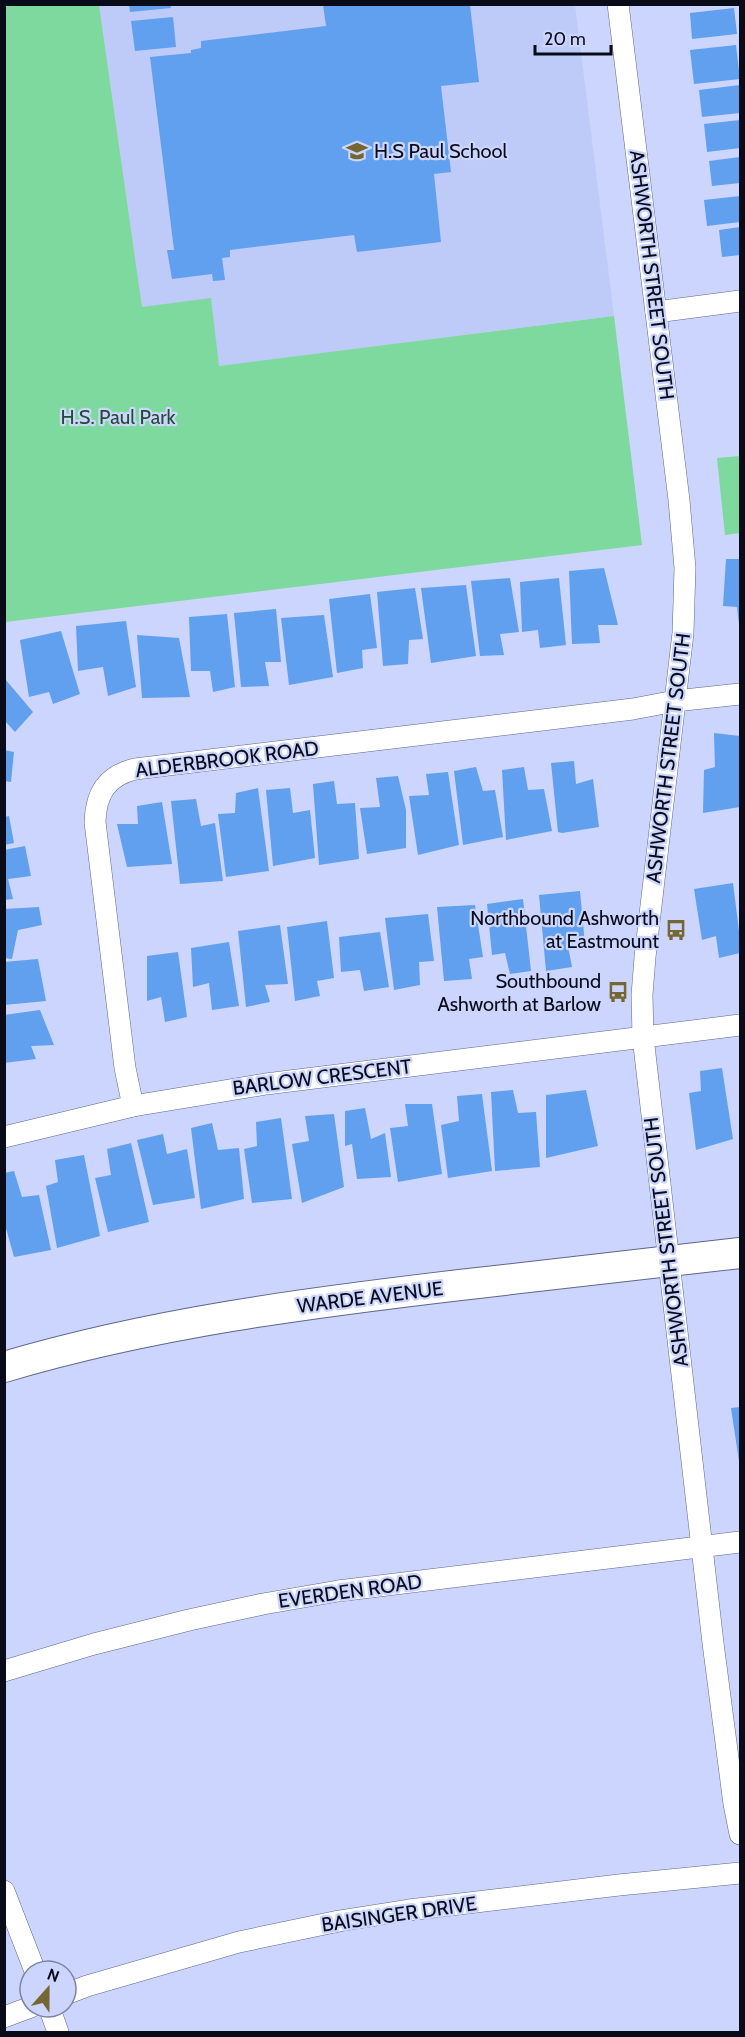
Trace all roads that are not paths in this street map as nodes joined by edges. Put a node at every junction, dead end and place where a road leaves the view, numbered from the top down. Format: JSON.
{"nodes":[{"id":1,"x":618,"y":4,"type":"edge"},
{"id":2,"x":741,"y":301,"type":"edge"},
{"id":3,"x":656,"y":312,"type":"junction"},
{"id":4,"x":741,"y":694,"type":"edge"},
{"id":5,"x":675,"y":701,"type":"junction"},
{"id":6,"x":741,"y":1025,"type":"edge"},
{"id":7,"x":643,"y":1037,"type":"junction"},
{"id":8,"x":133,"y":1106,"type":"junction"},
{"id":9,"x":4,"y":1137,"type":"edge"},
{"id":10,"x":741,"y":1253,"type":"edge"},
{"id":11,"x":667,"y":1261,"type":"junction"},
{"id":12,"x":4,"y":1367,"type":"edge"},
{"id":13,"x":741,"y":1542,"type":"edge"},
{"id":14,"x":702,"y":1546,"type":"junction"},
{"id":15,"x":4,"y":1671,"type":"edge"},
{"id":16,"x":741,"y":1834,"type":"edge"},
{"id":17,"x":741,"y":1873,"type":"edge"},
{"id":18,"x":4,"y":1891,"type":"edge"},
{"id":19,"x":30,"y":1959,"type":"edge"},
{"id":20,"x":78,"y":1989,"type":"edge"}],
"edges":[{"from":1,"to":3,"type":"street","name":"ASHWORTH STREET SOUTH"},
{"from":2,"to":3,"type":"street"},
{"from":3,"to":5,"type":"street","name":"ASHWORTH STREET SOUTH"},
{"from":4,"to":5,"type":"street","name":"ALDERBROOK ROAD"},
{"from":5,"to":7,"type":"street","name":"ASHWORTH STREET SOUTH"},
{"from":5,"to":8,"type":"street","name":"ALDERBROOK ROAD"},
{"from":6,"to":7,"type":"street","name":"BARLOW CRESCENT"},
{"from":7,"to":8,"type":"street","name":"BARLOW CRESCENT"},
{"from":7,"to":11,"type":"street","name":"ASHWORTH STREET SOUTH"},
{"from":8,"to":9,"type":"street","name":"BARLOW CRESCENT"},
{"from":10,"to":11,"type":"main road","name":"WARDE AVENUE"},
{"from":11,"to":12,"type":"main road","name":"WARDE AVENUE"},
{"from":11,"to":14,"type":"street","name":"ASHWORTH STREET SOUTH"},
{"from":13,"to":14,"type":"street","name":"EVERDEN ROAD"},
{"from":14,"to":15,"type":"street","name":"EVERDEN ROAD"},
{"from":14,"to":16,"type":"street","name":"ASHWORTH STREET SOUTH"},
{"from":17,"to":20,"type":"street","name":"BAISINGER DRIVE"},
{"from":18,"to":19,"type":"street"}]}
